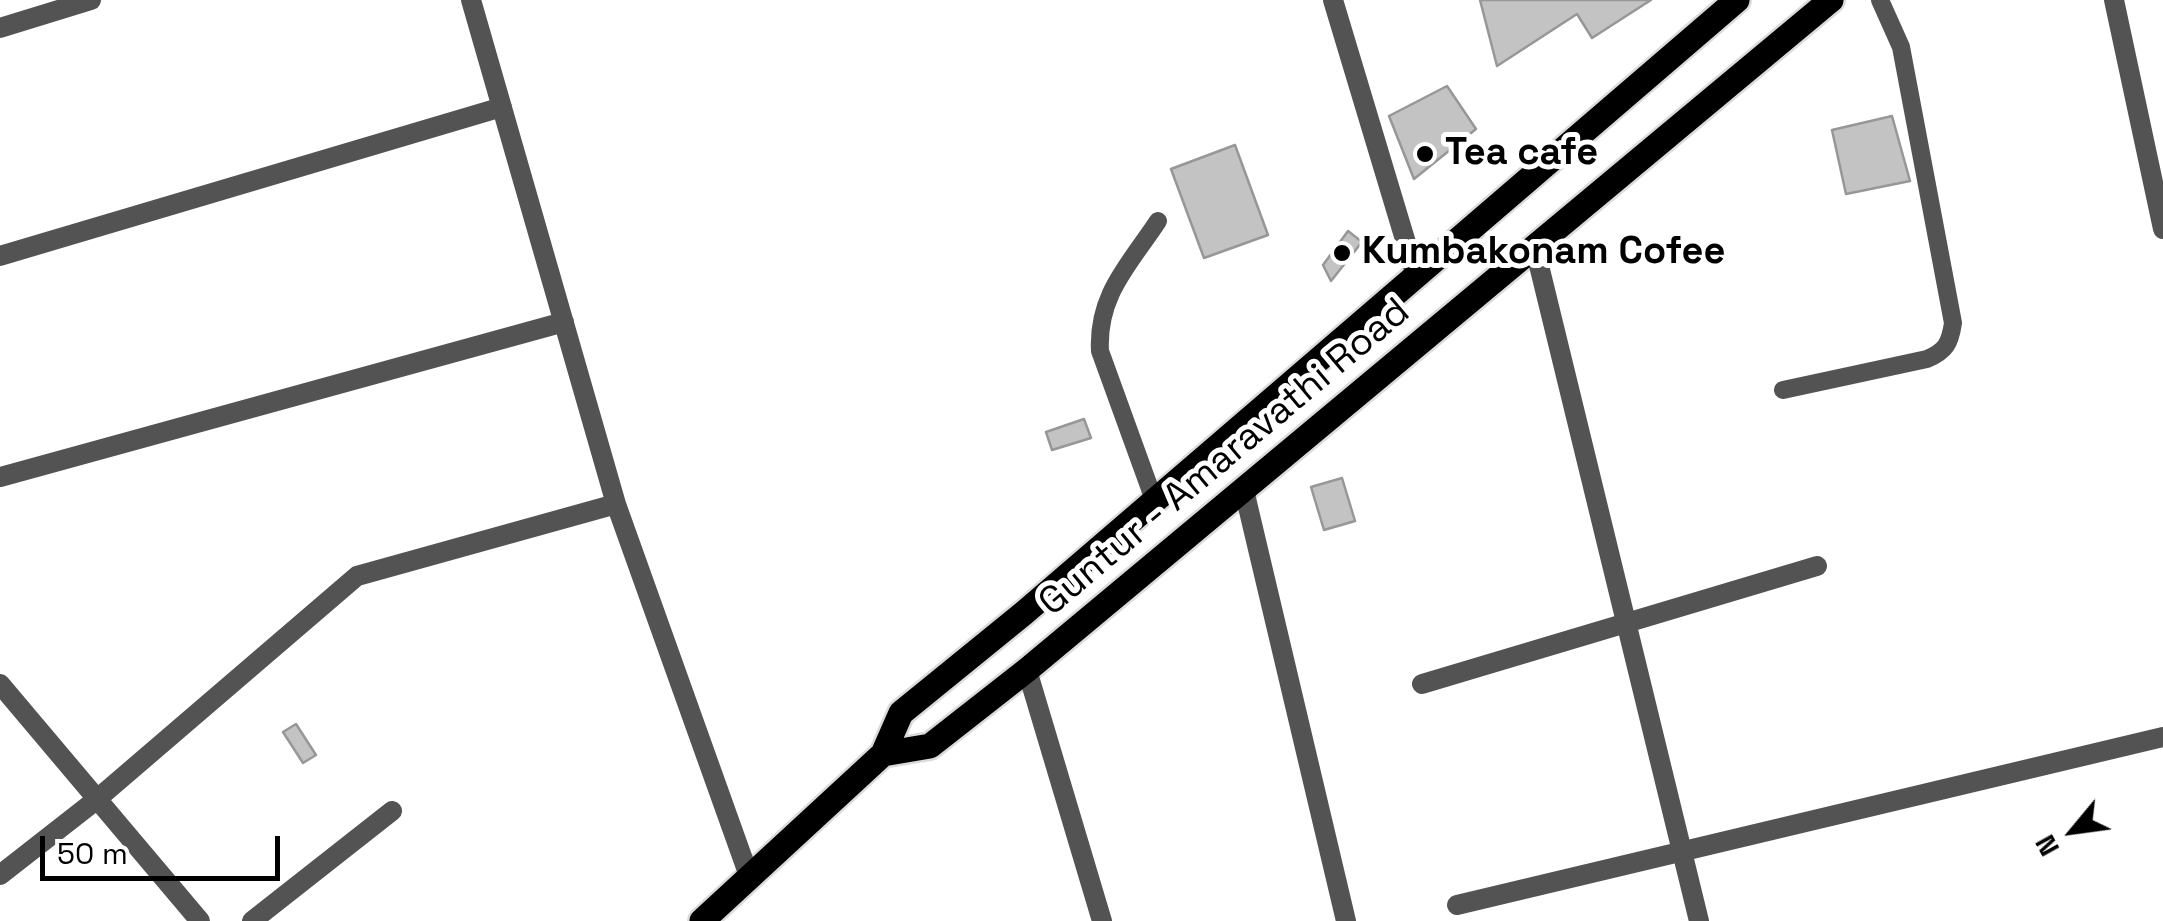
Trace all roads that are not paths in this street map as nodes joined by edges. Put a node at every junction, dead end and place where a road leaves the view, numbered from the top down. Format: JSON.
{"nodes":[{"id":1,"x":91,"y":0,"type":"edge"},
{"id":2,"x":471,"y":0,"type":"edge"},
{"id":3,"x":1333,"y":0,"type":"edge"},
{"id":4,"x":1737,"y":0,"type":"edge"},
{"id":5,"x":1831,"y":0,"type":"edge"},
{"id":6,"x":1880,"y":0,"type":"edge"},
{"id":7,"x":2114,"y":0,"type":"edge"},
{"id":8,"x":0,"y":28,"type":"edge"},
{"id":9,"x":502,"y":107,"type":"junction"},
{"id":10,"x":1158,"y":221,"type":"dead end"},
{"id":11,"x":2163,"y":229,"type":"edge"},
{"id":12,"x":1535,"y":248,"type":"junction"},
{"id":13,"x":0,"y":256,"type":"edge"},
{"id":14,"x":1416,"y":276,"type":"junction"},
{"id":15,"x":564,"y":322,"type":"junction"},
{"id":16,"x":1782,"y":390,"type":"dead end"},
{"id":17,"x":0,"y":477,"type":"edge"},
{"id":18,"x":1244,"y":490,"type":"junction"},
{"id":19,"x":1154,"y":500,"type":"junction"},
{"id":20,"x":616,"y":504,"type":"junction"},
{"id":21,"x":1817,"y":566,"type":"dead end"},
{"id":22,"x":1626,"y":622,"type":"junction"},
{"id":23,"x":1026,"y":670,"type":"junction"},
{"id":24,"x":0,"y":684,"type":"edge"},
{"id":25,"x":1422,"y":684,"type":"dead end"},
{"id":26,"x":2163,"y":737,"type":"edge"},
{"id":27,"x":882,"y":754,"type":"junction"},
{"id":28,"x":96,"y":800,"type":"junction"},
{"id":29,"x":392,"y":811,"type":"dead end"},
{"id":30,"x":1682,"y":851,"type":"junction"},
{"id":31,"x":0,"y":876,"type":"edge"},
{"id":32,"x":749,"y":876,"type":"junction"},
{"id":33,"x":1457,"y":905,"type":"dead end"},
{"id":34,"x":200,"y":921,"type":"edge"},
{"id":35,"x":252,"y":921,"type":"edge"},
{"id":36,"x":702,"y":921,"type":"edge"},
{"id":37,"x":1102,"y":921,"type":"edge"},
{"id":38,"x":1346,"y":921,"type":"edge"},
{"id":39,"x":1698,"y":921,"type":"edge"}],
"edges":[{"from":1,"to":8,"type":"street"},
{"from":2,"to":9,"type":"street"},
{"from":3,"to":14,"type":"street"},
{"from":4,"to":14,"type":"main road","name":"Guntur - Amaravathi Road"},
{"from":5,"to":12,"type":"main road","name":"Guntur - Amaravathi Road"},
{"from":6,"to":16,"type":"lane"},
{"from":7,"to":11,"type":"street"},
{"from":9,"to":13,"type":"street"},
{"from":9,"to":15,"type":"street"},
{"from":10,"to":19,"type":"lane"},
{"from":12,"to":18,"type":"main road","name":"Guntur - Amaravathi Road"},
{"from":12,"to":22,"type":"street"},
{"from":14,"to":19,"type":"main road","name":"Guntur - Amaravathi Road"},
{"from":15,"to":17,"type":"street"},
{"from":15,"to":20,"type":"street"},
{"from":18,"to":23,"type":"main road","name":"Guntur - Amaravathi Road"},
{"from":18,"to":38,"type":"street"},
{"from":19,"to":27,"type":"main road","name":"Guntur - Amaravathi Road"},
{"from":20,"to":28,"type":"street"},
{"from":20,"to":32,"type":"street"},
{"from":21,"to":22,"type":"street"},
{"from":22,"to":25,"type":"street"},
{"from":22,"to":30,"type":"street"},
{"from":23,"to":27,"type":"main road","name":"Guntur - Amaravathi Road"},
{"from":23,"to":37,"type":"street"},
{"from":24,"to":28,"type":"street"},
{"from":26,"to":30,"type":"street"},
{"from":27,"to":32,"type":"main road","name":"Guntur - Amaravathi Road"},
{"from":28,"to":31,"type":"street"},
{"from":28,"to":34,"type":"street"},
{"from":29,"to":35,"type":"street"},
{"from":30,"to":33,"type":"street"},
{"from":30,"to":39,"type":"street"},
{"from":32,"to":36,"type":"main road","name":"Guntur - Amaravathi Road"}]}
